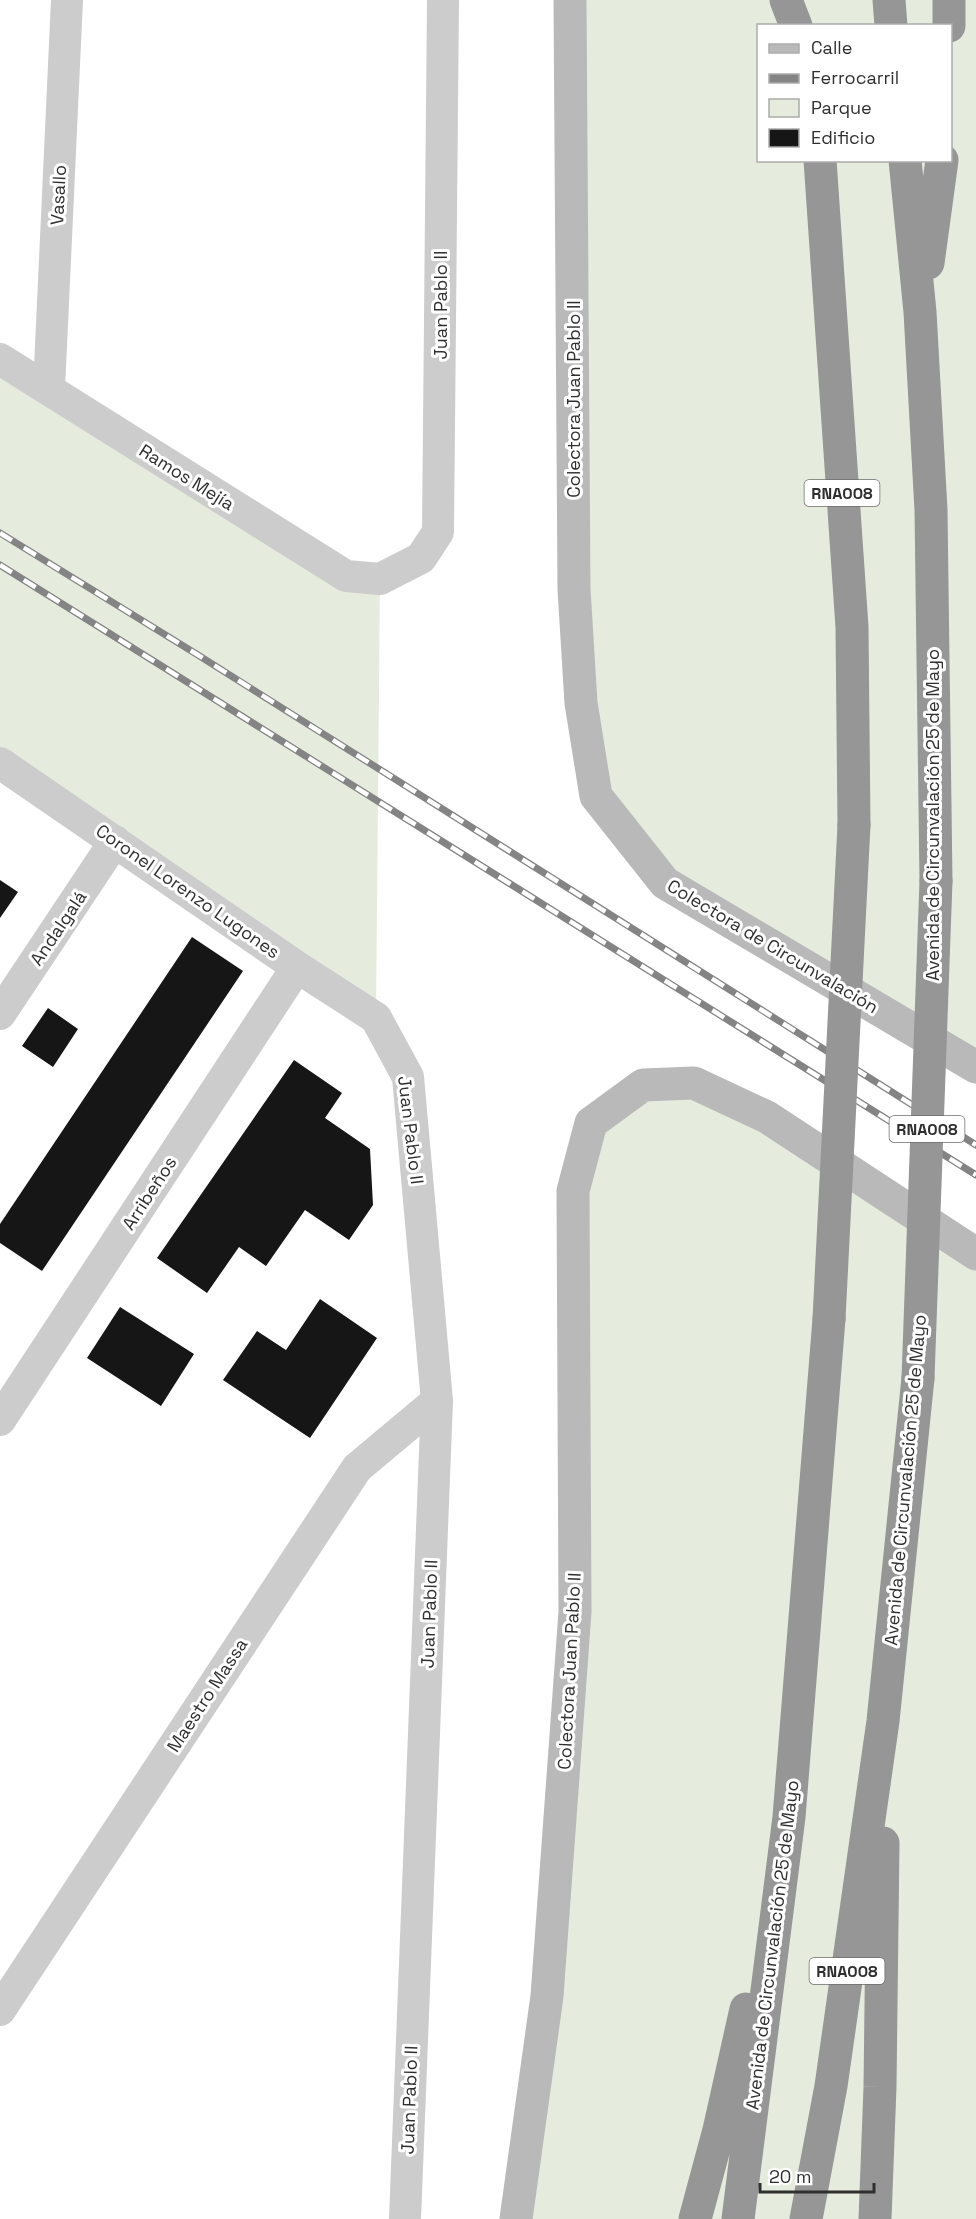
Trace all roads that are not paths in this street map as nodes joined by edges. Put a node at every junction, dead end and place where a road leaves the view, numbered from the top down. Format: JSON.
{"nodes":[{"id":1,"x":67,"y":0,"type":"edge"},
{"id":2,"x":442,"y":0,"type":"edge"},
{"id":3,"x":570,"y":0,"type":"edge"},
{"id":4,"x":786,"y":0,"type":"edge"},
{"id":5,"x":804,"y":0,"type":"edge"},
{"id":6,"x":889,"y":0,"type":"edge"},
{"id":7,"x":950,"y":0,"type":"edge"},
{"id":8,"x":795,"y":24,"type":"edge"},
{"id":9,"x":808,"y":24,"type":"edge"},
{"id":10,"x":891,"y":24,"type":"edge"},
{"id":11,"x":949,"y":24,"type":"edge"},
{"id":12,"x":820,"y":162,"type":"edge"},
{"id":13,"x":905,"y":162,"type":"edge"},
{"id":14,"x":942,"y":162,"type":"edge"},
{"id":15,"x":920,"y":312,"type":"junction"},
{"id":16,"x":0,"y":359,"type":"edge"},
{"id":17,"x":49,"y":390,"type":"junction"},
{"id":18,"x":380,"y":579,"type":"joint"},
{"id":19,"x":0,"y":763,"type":"edge"},
{"id":20,"x":596,"y":796,"type":"joint"},
{"id":21,"x":115,"y":842,"type":"junction"},
{"id":22,"x":297,"y":967,"type":"junction"},
{"id":23,"x":0,"y":1014,"type":"edge"},
{"id":24,"x":376,"y":1018,"type":"joint"},
{"id":25,"x":976,"y":1067,"type":"edge"},
{"id":26,"x":976,"y":1254,"type":"edge"},
{"id":27,"x":437,"y":1401,"type":"junction"},
{"id":28,"x":0,"y":1420,"type":"edge"},
{"id":29,"x":883,"y":1721,"type":"junction"},
{"id":30,"x":789,"y":1817,"type":"junction"},
{"id":31,"x":0,"y":2010,"type":"edge"},
{"id":32,"x":405,"y":2219,"type":"edge"},
{"id":33,"x":516,"y":2219,"type":"edge"},
{"id":34,"x":695,"y":2219,"type":"edge"},
{"id":35,"x":738,"y":2219,"type":"edge"},
{"id":36,"x":806,"y":2219,"type":"edge"},
{"id":37,"x":875,"y":2219,"type":"edge"}],
"edges":[{"from":1,"to":17,"type":"street","name":"Vasallo"},
{"from":2,"to":18,"type":"street","name":"Juan Pablo II"},
{"from":3,"to":20,"type":"main road","name":"Colectora Juan Pablo II"},
{"from":4,"to":8,"type":"highway"},
{"from":5,"to":9,"type":"highway"},
{"from":6,"to":10,"type":"highway"},
{"from":7,"to":11,"type":"highway"},
{"from":12,"to":30,"type":"highway","name":"Avenida de Circunvalación 25 de Mayo","number":"RNA008","bridge":true},
{"from":13,"to":15,"type":"highway","name":"Avenida de Circunvalación 25 de Mayo","number":"RNA008"},
{"from":14,"to":15,"type":"highway"},
{"from":15,"to":29,"type":"highway","name":"Avenida de Circunvalación 25 de Mayo","number":"RNA008","bridge":true},
{"from":16,"to":17,"type":"street","name":"Ramos Mejía"},
{"from":17,"to":18,"type":"street","name":"Ramos Mejía"},
{"from":19,"to":21,"type":"street","name":"Coronel Lorenzo Lugones"},
{"from":20,"to":25,"type":"main road","name":"Colectora de Circunvalación"},
{"from":21,"to":22,"type":"street","name":"Coronel Lorenzo Lugones"},
{"from":21,"to":23,"type":"street","name":"Andalgalá"},
{"from":22,"to":24,"type":"street","name":"Coronel Lorenzo Lugones"},
{"from":22,"to":28,"type":"street","name":"Arribeños"},
{"from":24,"to":27,"type":"street","name":"Juan Pablo II"},
{"from":26,"to":33,"type":"main road","name":"Colectora Juan Pablo II"},
{"from":27,"to":31,"type":"street","name":"Maestro Massa"},
{"from":27,"to":32,"type":"street","name":"Juan Pablo II"},
{"from":29,"to":36,"type":"highway","name":"Avenida de Circunvalación 25 de Mayo","number":"RNA008"},
{"from":29,"to":37,"type":"highway"},
{"from":30,"to":34,"type":"highway"},
{"from":30,"to":35,"type":"highway","name":"Avenida de Circunvalación 25 de Mayo","number":"RNA008"}]}
